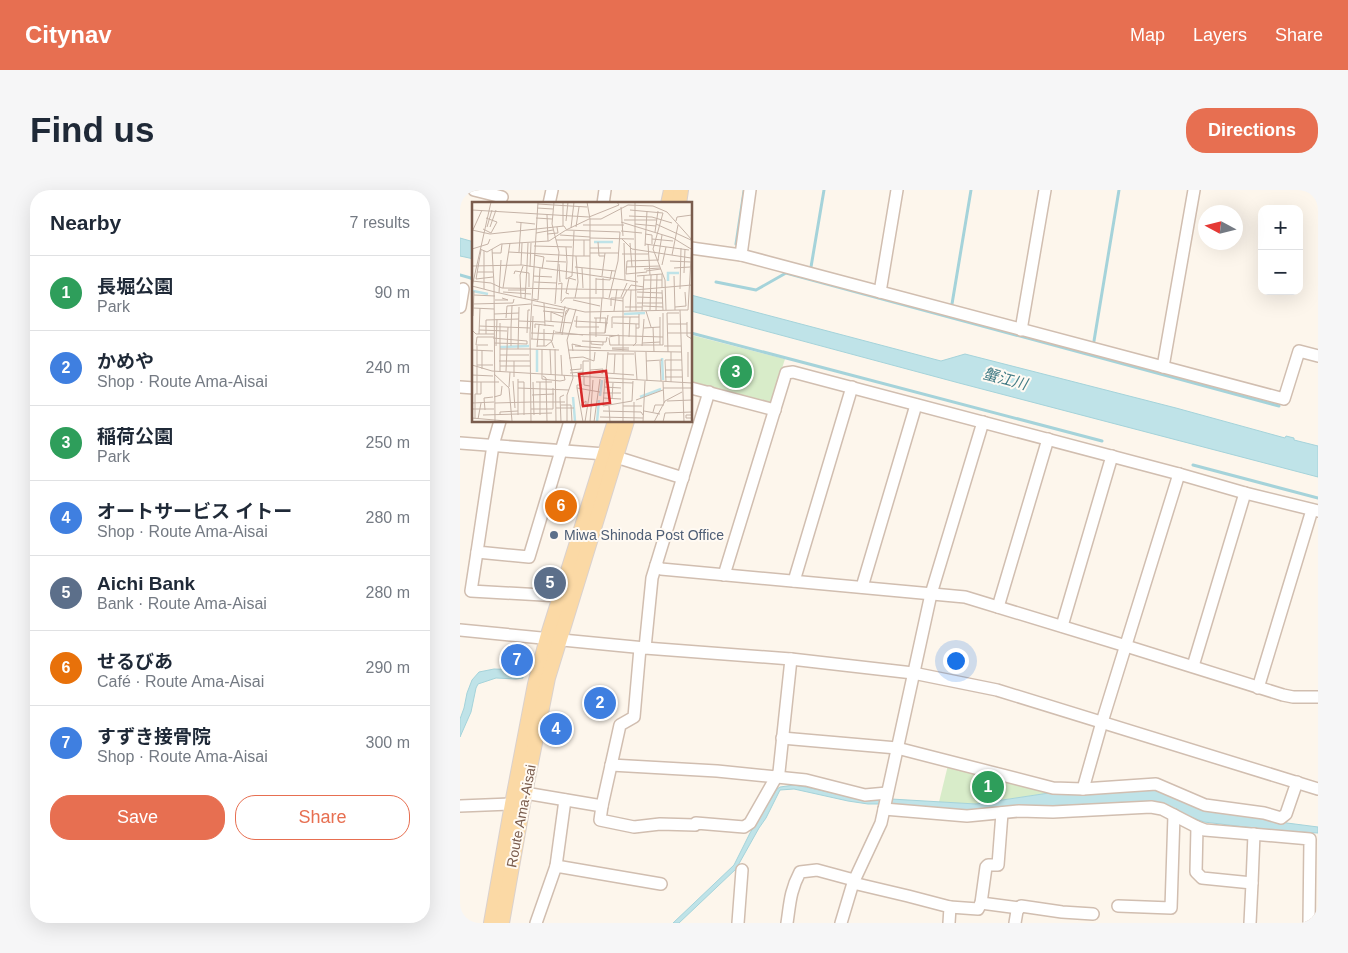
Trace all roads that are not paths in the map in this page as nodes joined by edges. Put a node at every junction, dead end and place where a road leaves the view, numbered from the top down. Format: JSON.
{"nodes":[{"id":1,"x":474,"y":190,"type":"edge"},
{"id":2,"x":750,"y":190,"type":"edge"},
{"id":3,"x":897,"y":190,"type":"edge"},
{"id":4,"x":1044,"y":190,"type":"edge"},
{"id":5,"x":1194,"y":190,"type":"edge"},
{"id":6,"x":503,"y":197,"type":"edge"},
{"id":7,"x":692,"y":248,"type":"edge"},
{"id":8,"x":741,"y":255,"type":"junction"},
{"id":9,"x":466,"y":289,"type":"edge"},
{"id":10,"x":880,"y":292,"type":"junction"},
{"id":11,"x":460,"y":307,"type":"edge"},
{"id":12,"x":1021,"y":330,"type":"junction"},
{"id":13,"x":1318,"y":356,"type":"edge"},
{"id":14,"x":1163,"y":367,"type":"junction"},
{"id":15,"x":852,"y":387,"type":"junction"},
{"id":16,"x":692,"y":388,"type":"edge"},
{"id":17,"x":709,"y":392,"type":"junction"},
{"id":18,"x":916,"y":405,"type":"junction"},
{"id":19,"x":775,"y":410,"type":"junction"},
{"id":20,"x":500,"y":422,"type":"edge"},
{"id":21,"x":570,"y":422,"type":"edge"},
{"id":22,"x":615,"y":422,"type":"edge"},
{"id":23,"x":627,"y":422,"type":"edge"},
{"id":24,"x":983,"y":422,"type":"junction"},
{"id":25,"x":1048,"y":440,"type":"junction"},
{"id":26,"x":460,"y":442,"type":"edge"},
{"id":27,"x":493,"y":446,"type":"junction"},
{"id":28,"x":561,"y":452,"type":"junction"},
{"id":29,"x":610,"y":456,"type":"junction"},
{"id":30,"x":1112,"y":456,"type":"junction"},
{"id":31,"x":1178,"y":474,"type":"junction"},
{"id":32,"x":683,"y":478,"type":"junction"},
{"id":33,"x":1245,"y":493,"type":"junction"},
{"id":34,"x":1315,"y":510,"type":"edge"},
{"id":35,"x":477,"y":552,"type":"junction"},
{"id":36,"x":656,"y":565,"type":"junction"},
{"id":37,"x":724,"y":574,"type":"junction"},
{"id":38,"x":794,"y":581,"type":"junction"},
{"id":39,"x":862,"y":587,"type":"junction"},
{"id":40,"x":931,"y":594,"type":"junction"},
{"id":41,"x":560,"y":596,"type":"junction"},
{"id":42,"x":998,"y":607,"type":"junction"},
{"id":43,"x":1062,"y":626,"type":"junction"},
{"id":44,"x":460,"y":630,"type":"edge"},
{"id":45,"x":554,"y":639,"type":"junction"},
{"id":46,"x":1126,"y":646,"type":"junction"},
{"id":47,"x":642,"y":648,"type":"junction"},
{"id":48,"x":791,"y":659,"type":"junction"},
{"id":49,"x":1193,"y":666,"type":"junction"},
{"id":50,"x":913,"y":673,"type":"junction"},
{"id":51,"x":1258,"y":688,"type":"junction"},
{"id":52,"x":1318,"y":697,"type":"edge"},
{"id":53,"x":1102,"y":722,"type":"junction"},
{"id":54,"x":782,"y":738,"type":"junction"},
{"id":55,"x":897,"y":748,"type":"junction"},
{"id":56,"x":611,"y":765,"type":"junction"},
{"id":57,"x":777,"y":777,"type":"junction"},
{"id":58,"x":1297,"y":782,"type":"junction"},
{"id":59,"x":1083,"y":789,"type":"junction"},
{"id":60,"x":1318,"y":789,"type":"edge"},
{"id":61,"x":525,"y":793,"type":"junction"},
{"id":62,"x":565,"y":800,"type":"junction"},
{"id":63,"x":885,"y":802,"type":"junction"},
{"id":64,"x":512,"y":804,"type":"junction"},
{"id":65,"x":460,"y":806,"type":"edge"},
{"id":66,"x":602,"y":806,"type":"junction"},
{"id":67,"x":1002,"y":813,"type":"junction"},
{"id":68,"x":1174,"y":815,"type":"junction"},
{"id":69,"x":1197,"y":826,"type":"junction"},
{"id":70,"x":1254,"y":834,"type":"junction"},
{"id":71,"x":1314,"y":840,"type":"edge"},
{"id":72,"x":556,"y":866,"type":"junction"},
{"id":73,"x":742,"y":870,"type":"dead end"},
{"id":74,"x":853,"y":882,"type":"junction"},
{"id":75,"x":1252,"y":883,"type":"junction"},
{"id":76,"x":661,"y":884,"type":"dead end"},
{"id":77,"x":981,"y":903,"type":"junction"},
{"id":78,"x":1118,"y":906,"type":"dead end"},
{"id":79,"x":950,"y":907,"type":"junction"},
{"id":80,"x":1019,"y":908,"type":"junction"},
{"id":81,"x":1093,"y":914,"type":"dead end"},
{"id":82,"x":491,"y":923,"type":"edge"},
{"id":83,"x":502,"y":923,"type":"edge"},
{"id":84,"x":536,"y":923,"type":"edge"},
{"id":85,"x":738,"y":923,"type":"edge"},
{"id":86,"x":787,"y":923,"type":"edge"},
{"id":87,"x":841,"y":923,"type":"edge"},
{"id":88,"x":948,"y":923,"type":"edge"},
{"id":89,"x":1015,"y":923,"type":"edge"},
{"id":90,"x":1250,"y":923,"type":"edge"},
{"id":91,"x":1309,"y":923,"type":"edge"}],
"edges":[{"from":1,"to":6,"type":"street"},
{"from":2,"to":8,"type":"street"},
{"from":3,"to":10,"type":"street"},
{"from":4,"to":12,"type":"street"},
{"from":5,"to":14,"type":"street"},
{"from":7,"to":8,"type":"street"},
{"from":8,"to":10,"type":"street"},
{"from":9,"to":11,"type":"street"},
{"from":10,"to":12,"type":"street"},
{"from":12,"to":14,"type":"street"},
{"from":13,"to":14,"type":"street"},
{"from":15,"to":18,"type":"street"},
{"from":15,"to":19,"type":"street"},
{"from":15,"to":38,"type":"street"},
{"from":16,"to":17,"type":"street"},
{"from":17,"to":19,"type":"street"},
{"from":17,"to":32,"type":"street"},
{"from":18,"to":24,"type":"street"},
{"from":18,"to":39,"type":"street"},
{"from":19,"to":37,"type":"street"},
{"from":20,"to":27,"type":"street"},
{"from":21,"to":28,"type":"street"},
{"from":22,"to":29,"type":"main road","name":"Route Ama-Aisai"},
{"from":23,"to":29,"type":"main road","name":"Route Ama-Aisai"},
{"from":24,"to":25,"type":"street"},
{"from":24,"to":40,"type":"street"},
{"from":25,"to":30,"type":"street"},
{"from":25,"to":42,"type":"street"},
{"from":26,"to":27,"type":"street"},
{"from":27,"to":28,"type":"street"},
{"from":27,"to":35,"type":"street"},
{"from":28,"to":29,"type":"street"},
{"from":28,"to":35,"type":"street"},
{"from":29,"to":32,"type":"street"},
{"from":29,"to":41,"type":"main road","name":"Route Ama-Aisai"},
{"from":29,"to":45,"type":"main road","name":"Route Ama-Aisai"},
{"from":30,"to":31,"type":"street"},
{"from":30,"to":43,"type":"street"},
{"from":31,"to":33,"type":"street"},
{"from":31,"to":46,"type":"street"},
{"from":32,"to":36,"type":"street"},
{"from":33,"to":34,"type":"street"},
{"from":33,"to":49,"type":"street"},
{"from":34,"to":51,"type":"street"},
{"from":35,"to":41,"type":"street"},
{"from":36,"to":37,"type":"street"},
{"from":36,"to":47,"type":"street"},
{"from":37,"to":38,"type":"street"},
{"from":38,"to":39,"type":"street"},
{"from":39,"to":40,"type":"street"},
{"from":40,"to":42,"type":"street"},
{"from":40,"to":50,"type":"street"},
{"from":41,"to":45,"type":"main road","name":"Route Ama-Aisai"},
{"from":42,"to":43,"type":"street"},
{"from":43,"to":46,"type":"street"},
{"from":44,"to":45,"type":"street"},
{"from":45,"to":47,"type":"street"},
{"from":45,"to":61,"type":"main road","name":"Route Ama-Aisai"},
{"from":45,"to":64,"type":"main road","name":"Route Ama-Aisai"},
{"from":46,"to":49,"type":"street"},
{"from":46,"to":53,"type":"street"},
{"from":47,"to":48,"type":"street"},
{"from":47,"to":56,"type":"street"},
{"from":48,"to":50,"type":"street"},
{"from":48,"to":54,"type":"street"},
{"from":49,"to":51,"type":"street"},
{"from":50,"to":53,"type":"street"},
{"from":50,"to":55,"type":"street"},
{"from":51,"to":52,"type":"street"},
{"from":53,"to":58,"type":"street"},
{"from":53,"to":59,"type":"street"},
{"from":54,"to":55,"type":"street"},
{"from":54,"to":57,"type":"street"},
{"from":55,"to":59,"type":"street"},
{"from":55,"to":63,"type":"street"},
{"from":56,"to":57,"type":"street"},
{"from":56,"to":66,"type":"street"},
{"from":57,"to":63,"type":"street"},
{"from":57,"to":66,"type":"street"},
{"from":58,"to":59,"type":"street"},
{"from":58,"to":60,"type":"street"},
{"from":61,"to":62,"type":"street"},
{"from":61,"to":83,"type":"main road","name":"Route Ama-Aisai"},
{"from":62,"to":66,"type":"street"},
{"from":62,"to":72,"type":"street"},
{"from":63,"to":67,"type":"street"},
{"from":63,"to":74,"type":"street"},
{"from":64,"to":65,"type":"street"},
{"from":64,"to":82,"type":"main road","name":"Route Ama-Aisai"},
{"from":67,"to":68,"type":"street"},
{"from":67,"to":77,"type":"street"},
{"from":68,"to":69,"type":"street"},
{"from":68,"to":78,"type":"street"},
{"from":69,"to":70,"type":"street"},
{"from":69,"to":75,"type":"street"},
{"from":70,"to":71,"type":"street"},
{"from":70,"to":75,"type":"street"},
{"from":71,"to":91,"type":"street"},
{"from":72,"to":76,"type":"street"},
{"from":72,"to":84,"type":"street"},
{"from":73,"to":85,"type":"street"},
{"from":74,"to":79,"type":"street"},
{"from":74,"to":86,"type":"street"},
{"from":74,"to":87,"type":"street"},
{"from":75,"to":90,"type":"street"},
{"from":77,"to":79,"type":"street"},
{"from":77,"to":80,"type":"street"},
{"from":79,"to":88,"type":"street"},
{"from":80,"to":81,"type":"street"},
{"from":80,"to":89,"type":"street"}]}
